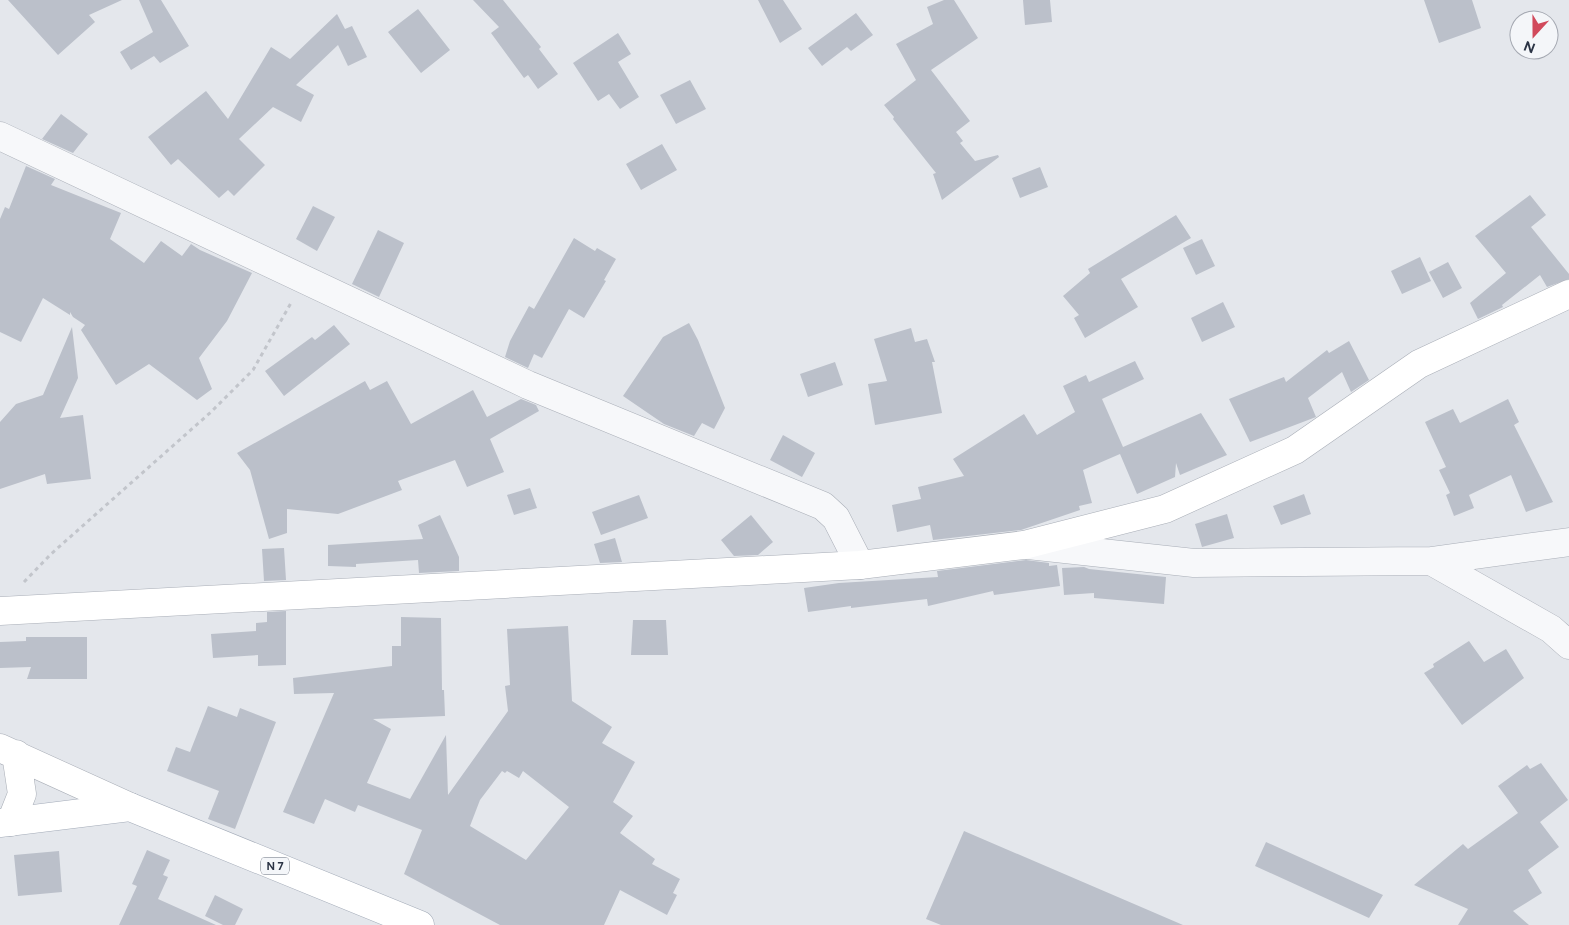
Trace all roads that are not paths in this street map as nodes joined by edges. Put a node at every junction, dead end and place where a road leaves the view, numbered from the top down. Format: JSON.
{"nodes":[{"id":1,"x":0,"y":136,"type":"edge"},
{"id":2,"x":1569,"y":294,"type":"edge"},
{"id":3,"x":1569,"y":542,"type":"edge"},
{"id":4,"x":1024,"y":545,"type":"junction"},
{"id":5,"x":1430,"y":562,"type":"junction"},
{"id":6,"x":860,"y":565,"type":"junction"},
{"id":7,"x":0,"y":611,"type":"edge"},
{"id":8,"x":1569,"y":645,"type":"edge"},
{"id":9,"x":8,"y":751,"type":"edge"},
{"id":10,"x":130,"y":808,"type":"junction"},
{"id":11,"x":6,"y":823,"type":"edge"},
{"id":12,"x":420,"y":925,"type":"edge"}],
"edges":[{"from":1,"to":6,"type":"street"},
{"from":2,"to":4,"type":"street"},
{"from":3,"to":5,"type":"street"},
{"from":4,"to":5,"type":"street"},
{"from":4,"to":6,"type":"street"},
{"from":5,"to":8,"type":"street"},
{"from":6,"to":7,"type":"street"},
{"from":9,"to":10,"type":"street"},
{"from":9,"to":11,"type":"street"},
{"from":10,"to":11,"type":"street","number":"N 7"},
{"from":10,"to":12,"type":"street","number":"N 7"}]}
